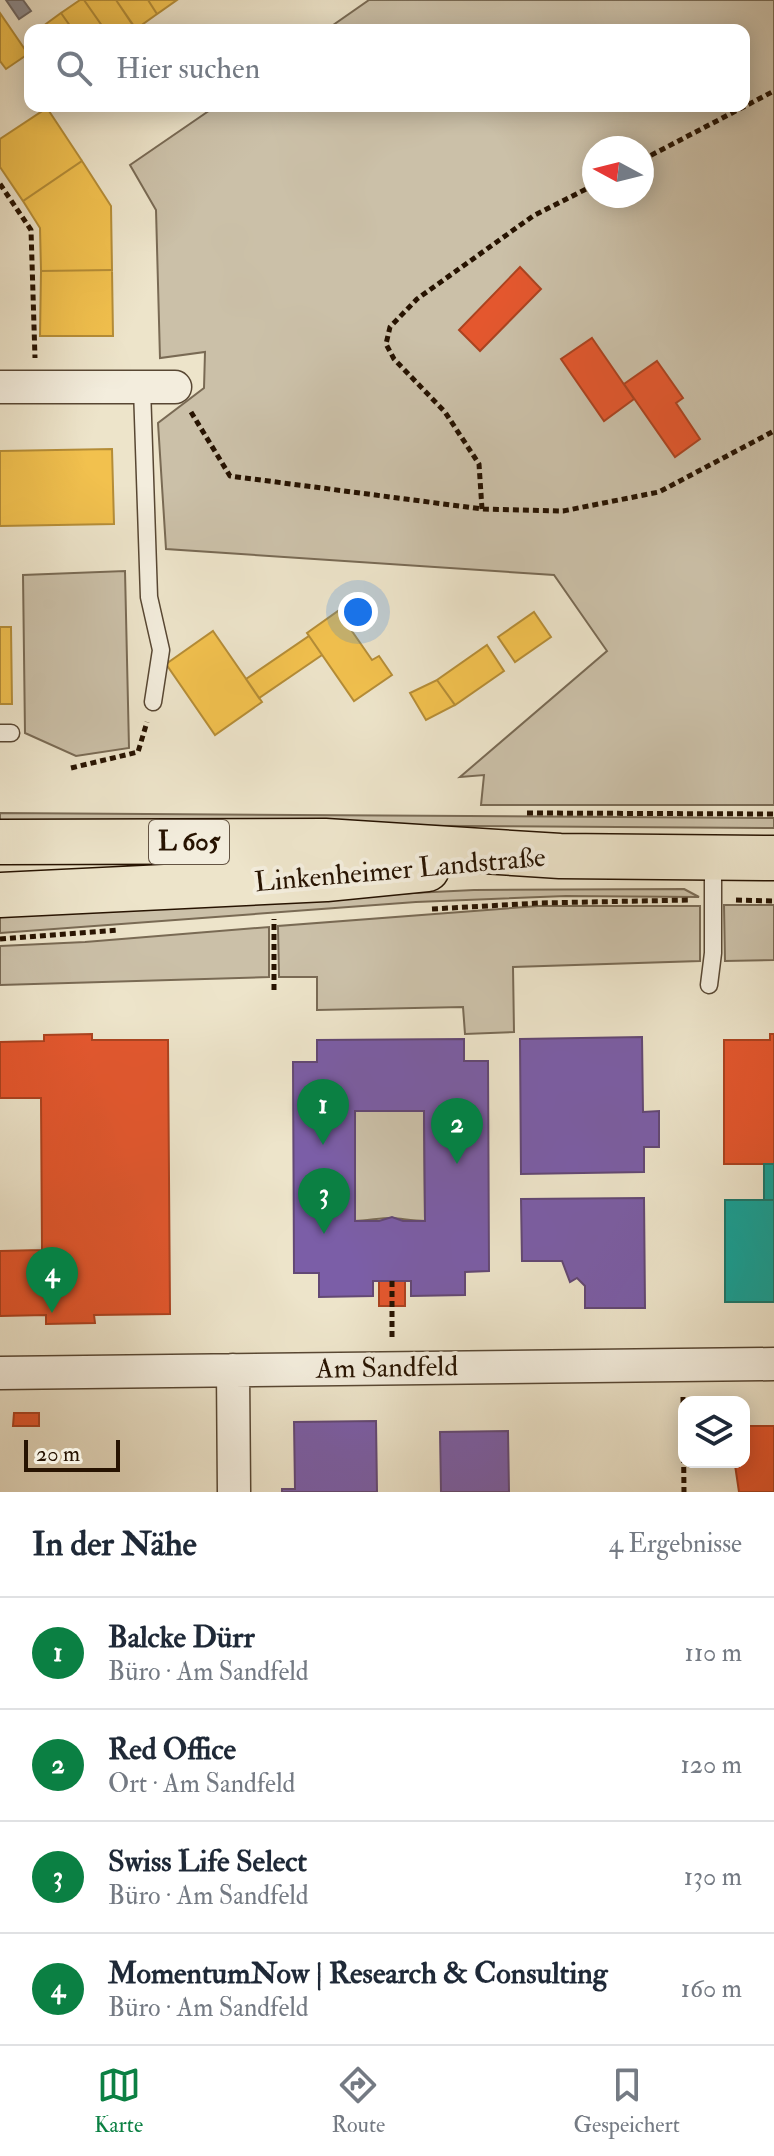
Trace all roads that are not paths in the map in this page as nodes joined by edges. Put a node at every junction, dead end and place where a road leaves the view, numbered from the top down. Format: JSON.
{"nodes":[{"id":1,"x":0,"y":387,"type":"edge"},
{"id":2,"x":175,"y":387,"type":"road end"},
{"id":3,"x":142,"y":388,"type":"junction"},
{"id":4,"x":153,"y":702,"type":"road end"},
{"id":5,"x":0,"y":842,"type":"edge"},
{"id":6,"x":560,"y":856,"type":"junction"},
{"id":7,"x":713,"y":858,"type":"junction"},
{"id":8,"x":774,"y":858,"type":"edge"},
{"id":9,"x":0,"y":895,"type":"edge"},
{"id":10,"x":709,"y":985,"type":"dead end"},
{"id":11,"x":774,"y":1364,"type":"edge"},
{"id":12,"x":233,"y":1370,"type":"junction"},
{"id":13,"x":0,"y":1373,"type":"edge"},
{"id":14,"x":234,"y":1492,"type":"edge"}],
"edges":[{"from":1,"to":3,"type":"street"},
{"from":2,"to":3,"type":"street"},
{"from":3,"to":4,"type":"lane"},
{"from":5,"to":6,"type":"main road","name":"Linkenheimer Landstraße","number":"L 605"},
{"from":6,"to":7,"type":"main road","name":"Linkenheimer Landstraße","number":"L 605"},
{"from":6,"to":9,"type":"main road","name":"Linkenheimer Landstraße","number":"L 605"},
{"from":7,"to":8,"type":"main road","name":"Linkenheimer Landstraße","number":"L 605"},
{"from":7,"to":10,"type":"lane"},
{"from":11,"to":12,"type":"street","name":"Am Sandfeld"},
{"from":12,"to":13,"type":"street","name":"Am Sandfeld"},
{"from":12,"to":14,"type":"street"}]}
